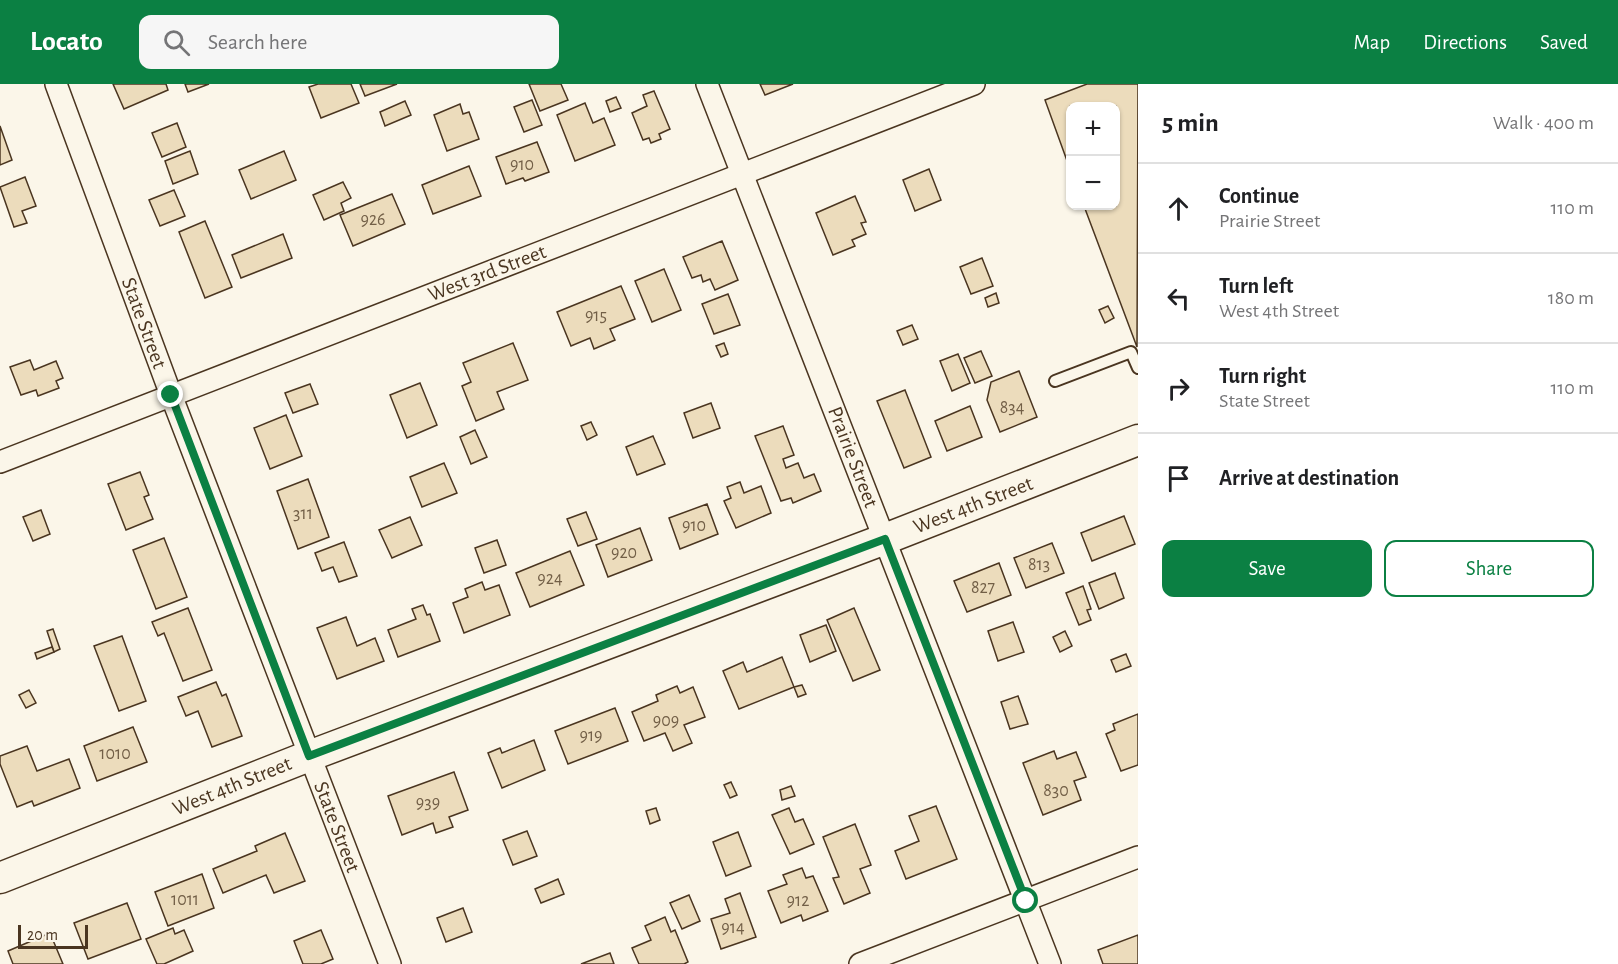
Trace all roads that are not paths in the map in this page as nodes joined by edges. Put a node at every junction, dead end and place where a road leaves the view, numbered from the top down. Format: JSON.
{"nodes":[{"id":1,"x":56,"y":84,"type":"edge"},
{"id":2,"x":707,"y":84,"type":"edge"},
{"id":3,"x":974,"y":84,"type":"edge"},
{"id":4,"x":744,"y":174,"type":"junction"},
{"id":5,"x":1138,"y":368,"type":"edge"},
{"id":6,"x":1055,"y":381,"type":"dead end"},
{"id":7,"x":171,"y":395,"type":"junction"},
{"id":8,"x":1138,"y":440,"type":"edge"},
{"id":9,"x":0,"y":462,"type":"edge"},
{"id":10,"x":885,"y":539,"type":"junction"},
{"id":11,"x":309,"y":756,"type":"junction"},
{"id":12,"x":1138,"y":857,"type":"edge"},
{"id":13,"x":0,"y":878,"type":"edge"},
{"id":14,"x":1026,"y":901,"type":"junction"},
{"id":15,"x":390,"y":964,"type":"edge"},
{"id":16,"x":860,"y":964,"type":"edge"},
{"id":17,"x":1050,"y":964,"type":"edge"}],
"edges":[{"from":1,"to":7,"type":"street","name":"State Street"},
{"from":2,"to":4,"type":"street","name":"Prairie Street"},
{"from":3,"to":4,"type":"street","name":"West 3rd Street"},
{"from":4,"to":7,"type":"street","name":"West 3rd Street"},
{"from":4,"to":10,"type":"street","name":"Prairie Street"},
{"from":5,"to":6,"type":"lane"},
{"from":7,"to":9,"type":"street","name":"West 3rd Street"},
{"from":7,"to":11,"type":"street","name":"State Street"},
{"from":8,"to":10,"type":"street","name":"West 4th Street"},
{"from":10,"to":11,"type":"street","name":"West 4th Street"},
{"from":10,"to":14,"type":"street","name":"Prairie Street"},
{"from":11,"to":13,"type":"street","name":"West 4th Street"},
{"from":11,"to":15,"type":"street","name":"State Street"},
{"from":12,"to":14,"type":"street"},
{"from":14,"to":16,"type":"street"},
{"from":14,"to":17,"type":"street","name":"Prairie Street"}]}
